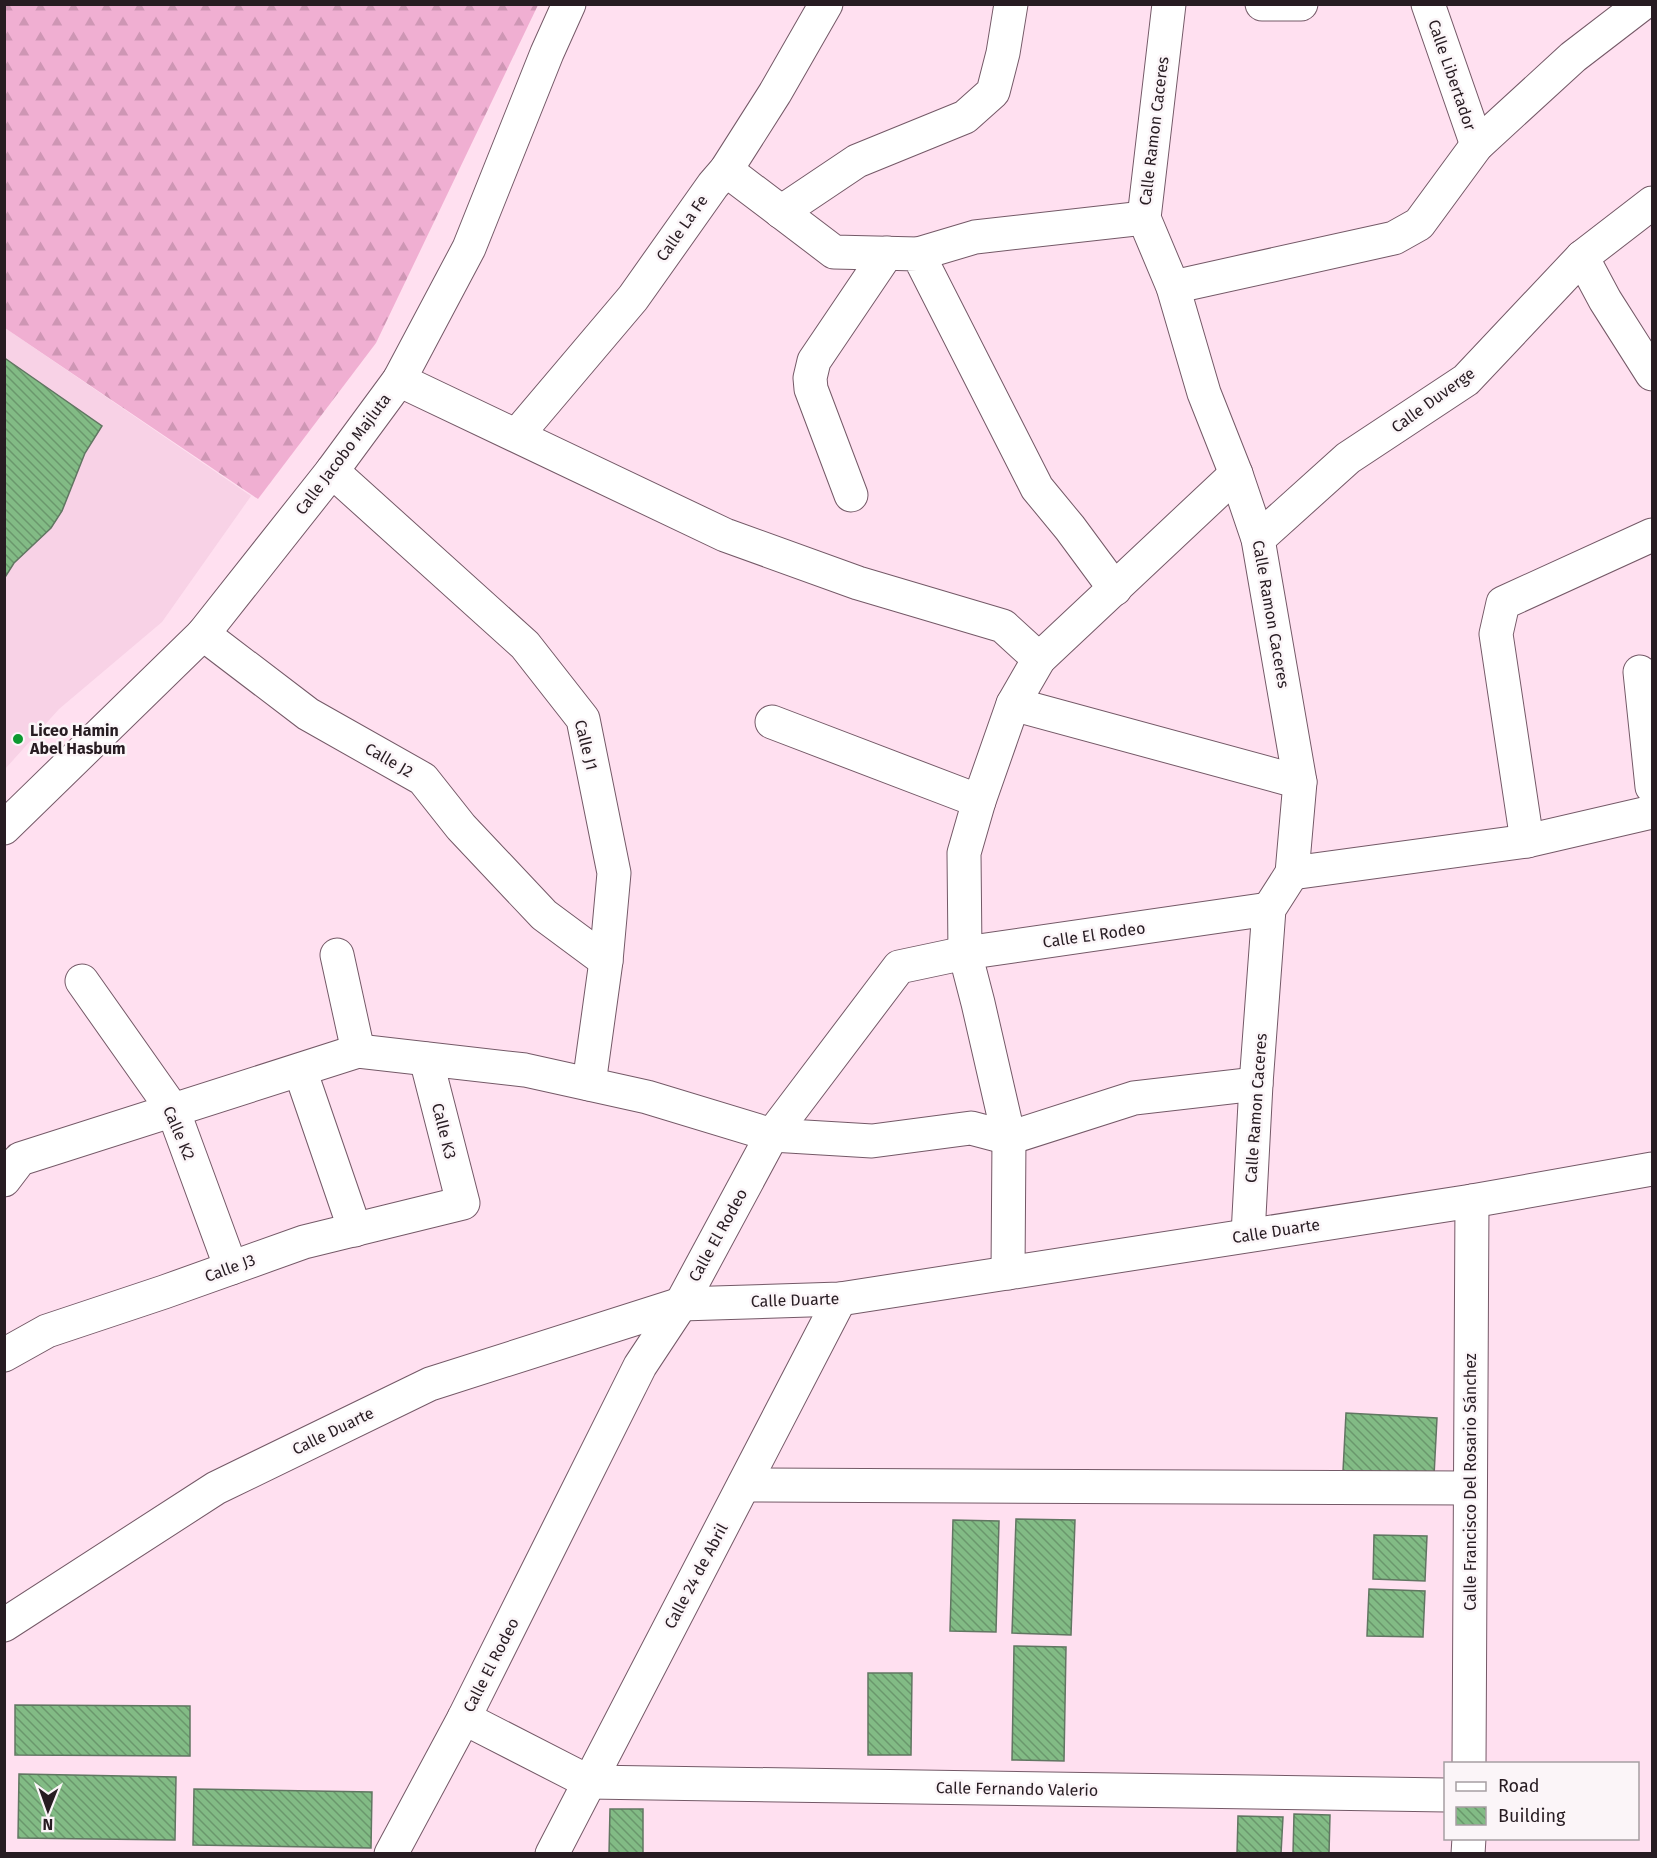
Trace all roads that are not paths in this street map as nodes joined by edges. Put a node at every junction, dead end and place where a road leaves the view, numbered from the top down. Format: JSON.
{"nodes":[{"id":1,"x":569,"y":4,"type":"edge"},
{"id":2,"x":826,"y":4,"type":"edge"},
{"id":3,"x":1011,"y":4,"type":"edge"},
{"id":4,"x":1169,"y":4,"type":"edge"},
{"id":5,"x":1262,"y":4,"type":"edge"},
{"id":6,"x":1301,"y":4,"type":"edge"},
{"id":7,"x":1428,"y":4,"type":"edge"},
{"id":8,"x":1642,"y":4,"type":"edge"},
{"id":9,"x":1477,"y":145,"type":"junction"},
{"id":10,"x":726,"y":170,"type":"junction"},
{"id":11,"x":1653,"y":203,"type":"edge"},
{"id":12,"x":781,"y":212,"type":"junction"},
{"id":13,"x":1144,"y":218,"type":"junction"},
{"id":14,"x":902,"y":254,"type":"junction"},
{"id":15,"x":1582,"y":257,"type":"junction"},
{"id":16,"x":1173,"y":287,"type":"junction"},
{"id":17,"x":1653,"y":374,"type":"edge"},
{"id":18,"x":399,"y":380,"type":"junction"},
{"id":19,"x":517,"y":435,"type":"junction"},
{"id":20,"x":332,"y":471,"type":"junction"},
{"id":21,"x":1236,"y":474,"type":"junction"},
{"id":22,"x":851,"y":495,"type":"dead end"},
{"id":23,"x":1653,"y":535,"type":"edge"},
{"id":24,"x":1258,"y":539,"type":"junction"},
{"id":25,"x":1114,"y":589,"type":"junction"},
{"id":26,"x":203,"y":634,"type":"junction"},
{"id":27,"x":1039,"y":659,"type":"junction"},
{"id":28,"x":1640,"y":672,"type":"dead end"},
{"id":29,"x":1013,"y":704,"type":"junction"},
{"id":30,"x":772,"y":722,"type":"dead end"},
{"id":31,"x":1300,"y":782,"type":"junction"},
{"id":32,"x":1653,"y":787,"type":"edge"},
{"id":33,"x":979,"y":801,"type":"junction"},
{"id":34,"x":1653,"y":812,"type":"edge"},
{"id":35,"x":4,"y":828,"type":"edge"},
{"id":36,"x":1527,"y":841,"type":"junction"},
{"id":37,"x":1292,"y":873,"type":"junction"},
{"id":38,"x":1269,"y":909,"type":"junction"},
{"id":39,"x":964,"y":953,"type":"junction"},
{"id":40,"x":337,"y":956,"type":"dead end"},
{"id":41,"x":606,"y":961,"type":"junction"},
{"id":42,"x":82,"y":981,"type":"dead end"},
{"id":43,"x":358,"y":1051,"type":"junction"},
{"id":44,"x":426,"y":1059,"type":"junction"},
{"id":45,"x":300,"y":1070,"type":"junction"},
{"id":46,"x":589,"y":1084,"type":"junction"},
{"id":47,"x":1256,"y":1084,"type":"junction"},
{"id":48,"x":173,"y":1110,"type":"junction"},
{"id":49,"x":772,"y":1135,"type":"junction"},
{"id":50,"x":1009,"y":1138,"type":"junction"},
{"id":51,"x":1653,"y":1169,"type":"edge"},
{"id":52,"x":4,"y":1180,"type":"edge"},
{"id":53,"x":1472,"y":1202,"type":"junction"},
{"id":54,"x":463,"y":1203,"type":"joint"},
{"id":55,"x":355,"y":1230,"type":"junction"},
{"id":56,"x":1248,"y":1235,"type":"junction"},
{"id":57,"x":231,"y":1268,"type":"junction"},
{"id":58,"x":1008,"y":1273,"type":"junction"},
{"id":59,"x":840,"y":1299,"type":"junction"},
{"id":60,"x":681,"y":1304,"type":"junction"},
{"id":61,"x":4,"y":1355,"type":"edge"},
{"id":62,"x":744,"y":1485,"type":"junction"},
{"id":63,"x":1469,"y":1488,"type":"junction"},
{"id":64,"x":4,"y":1625,"type":"edge"},
{"id":65,"x":464,"y":1718,"type":"junction"},
{"id":66,"x":1469,"y":1762,"type":"edge"},
{"id":67,"x":589,"y":1782,"type":"junction"},
{"id":68,"x":1444,"y":1795,"type":"edge"},
{"id":69,"x":391,"y":1854,"type":"edge"},
{"id":70,"x":552,"y":1854,"type":"edge"}],
"edges":[{"from":1,"to":18,"type":"street","name":"Calle Jacobo Majluta"},
{"from":2,"to":10,"type":"street","name":"Calle La Fe"},
{"from":3,"to":12,"type":"street"},
{"from":4,"to":13,"type":"street","name":"Calle Ramon Caceres"},
{"from":5,"to":6,"type":"street"},
{"from":7,"to":9,"type":"street","name":"Calle Libertador"},
{"from":8,"to":9,"type":"street"},
{"from":9,"to":16,"type":"street"},
{"from":10,"to":12,"type":"street"},
{"from":10,"to":19,"type":"street","name":"Calle La Fe"},
{"from":11,"to":15,"type":"street","name":"Calle Duverge"},
{"from":12,"to":14,"type":"street"},
{"from":13,"to":14,"type":"street"},
{"from":13,"to":16,"type":"street","name":"Calle Ramon Caceres"},
{"from":14,"to":22,"type":"street"},
{"from":14,"to":25,"type":"street"},
{"from":15,"to":17,"type":"street"},
{"from":15,"to":24,"type":"street","name":"Calle Duverge"},
{"from":16,"to":21,"type":"street","name":"Calle Ramon Caceres"},
{"from":18,"to":19,"type":"street"},
{"from":18,"to":20,"type":"street","name":"Calle Jacobo Majluta"},
{"from":19,"to":27,"type":"street"},
{"from":20,"to":26,"type":"street","name":"Calle Jacobo Majluta"},
{"from":20,"to":41,"type":"street","name":"Calle J1"},
{"from":21,"to":24,"type":"street","name":"Calle Ramon Caceres"},
{"from":21,"to":25,"type":"street"},
{"from":23,"to":36,"type":"street"},
{"from":24,"to":31,"type":"street","name":"Calle Ramon Caceres"},
{"from":25,"to":27,"type":"street"},
{"from":26,"to":35,"type":"street","name":"Calle Jacobo Majluta"},
{"from":26,"to":41,"type":"street","name":"Calle J2"},
{"from":27,"to":29,"type":"street"},
{"from":28,"to":32,"type":"street"},
{"from":29,"to":31,"type":"street"},
{"from":29,"to":33,"type":"street"},
{"from":30,"to":33,"type":"street"},
{"from":31,"to":37,"type":"street","name":"Calle Ramon Caceres"},
{"from":33,"to":39,"type":"street"},
{"from":34,"to":36,"type":"street"},
{"from":36,"to":37,"type":"street"},
{"from":37,"to":38,"type":"street","name":"Calle Ramon Caceres"},
{"from":38,"to":39,"type":"street","name":"Calle El Rodeo"},
{"from":38,"to":47,"type":"street","name":"Calle Ramon Caceres"},
{"from":39,"to":49,"type":"street","name":"Calle El Rodeo"},
{"from":39,"to":50,"type":"street"},
{"from":40,"to":43,"type":"street"},
{"from":41,"to":46,"type":"street","name":"Calle J1"},
{"from":42,"to":48,"type":"street","name":"Calle K2"},
{"from":43,"to":44,"type":"street"},
{"from":43,"to":45,"type":"street"},
{"from":44,"to":46,"type":"street"},
{"from":44,"to":54,"type":"street","name":"Calle K3"},
{"from":45,"to":48,"type":"street"},
{"from":45,"to":55,"type":"street"},
{"from":46,"to":49,"type":"street"},
{"from":47,"to":50,"type":"street"},
{"from":47,"to":56,"type":"street","name":"Calle Ramon Caceres"},
{"from":48,"to":52,"type":"street"},
{"from":48,"to":57,"type":"street","name":"Calle K2"},
{"from":49,"to":50,"type":"street"},
{"from":49,"to":60,"type":"street","name":"Calle El Rodeo"},
{"from":50,"to":58,"type":"street"},
{"from":51,"to":53,"type":"street","name":"Calle Duarte"},
{"from":53,"to":56,"type":"street","name":"Calle Duarte"},
{"from":53,"to":63,"type":"street","name":"Calle Francisco Del Rosario Sánchez"},
{"from":54,"to":55,"type":"street","name":"Calle J3"},
{"from":55,"to":57,"type":"street","name":"Calle J3"},
{"from":56,"to":58,"type":"street","name":"Calle Duarte"},
{"from":57,"to":61,"type":"street","name":"Calle J3"},
{"from":58,"to":59,"type":"street","name":"Calle Duarte"},
{"from":59,"to":60,"type":"street","name":"Calle Duarte"},
{"from":59,"to":62,"type":"street","name":"Calle 24 de Abril"},
{"from":60,"to":64,"type":"street","name":"Calle Duarte"},
{"from":60,"to":65,"type":"street","name":"Calle El Rodeo"},
{"from":62,"to":63,"type":"street"},
{"from":62,"to":67,"type":"street","name":"Calle 24 de Abril"},
{"from":63,"to":66,"type":"street","name":"Calle Francisco Del Rosario Sánchez"},
{"from":65,"to":67,"type":"street"},
{"from":65,"to":69,"type":"street","name":"Calle El Rodeo"},
{"from":67,"to":68,"type":"street","name":"Calle Fernando Valerio"},
{"from":67,"to":70,"type":"street","name":"Calle 24 de Abril"}]}
